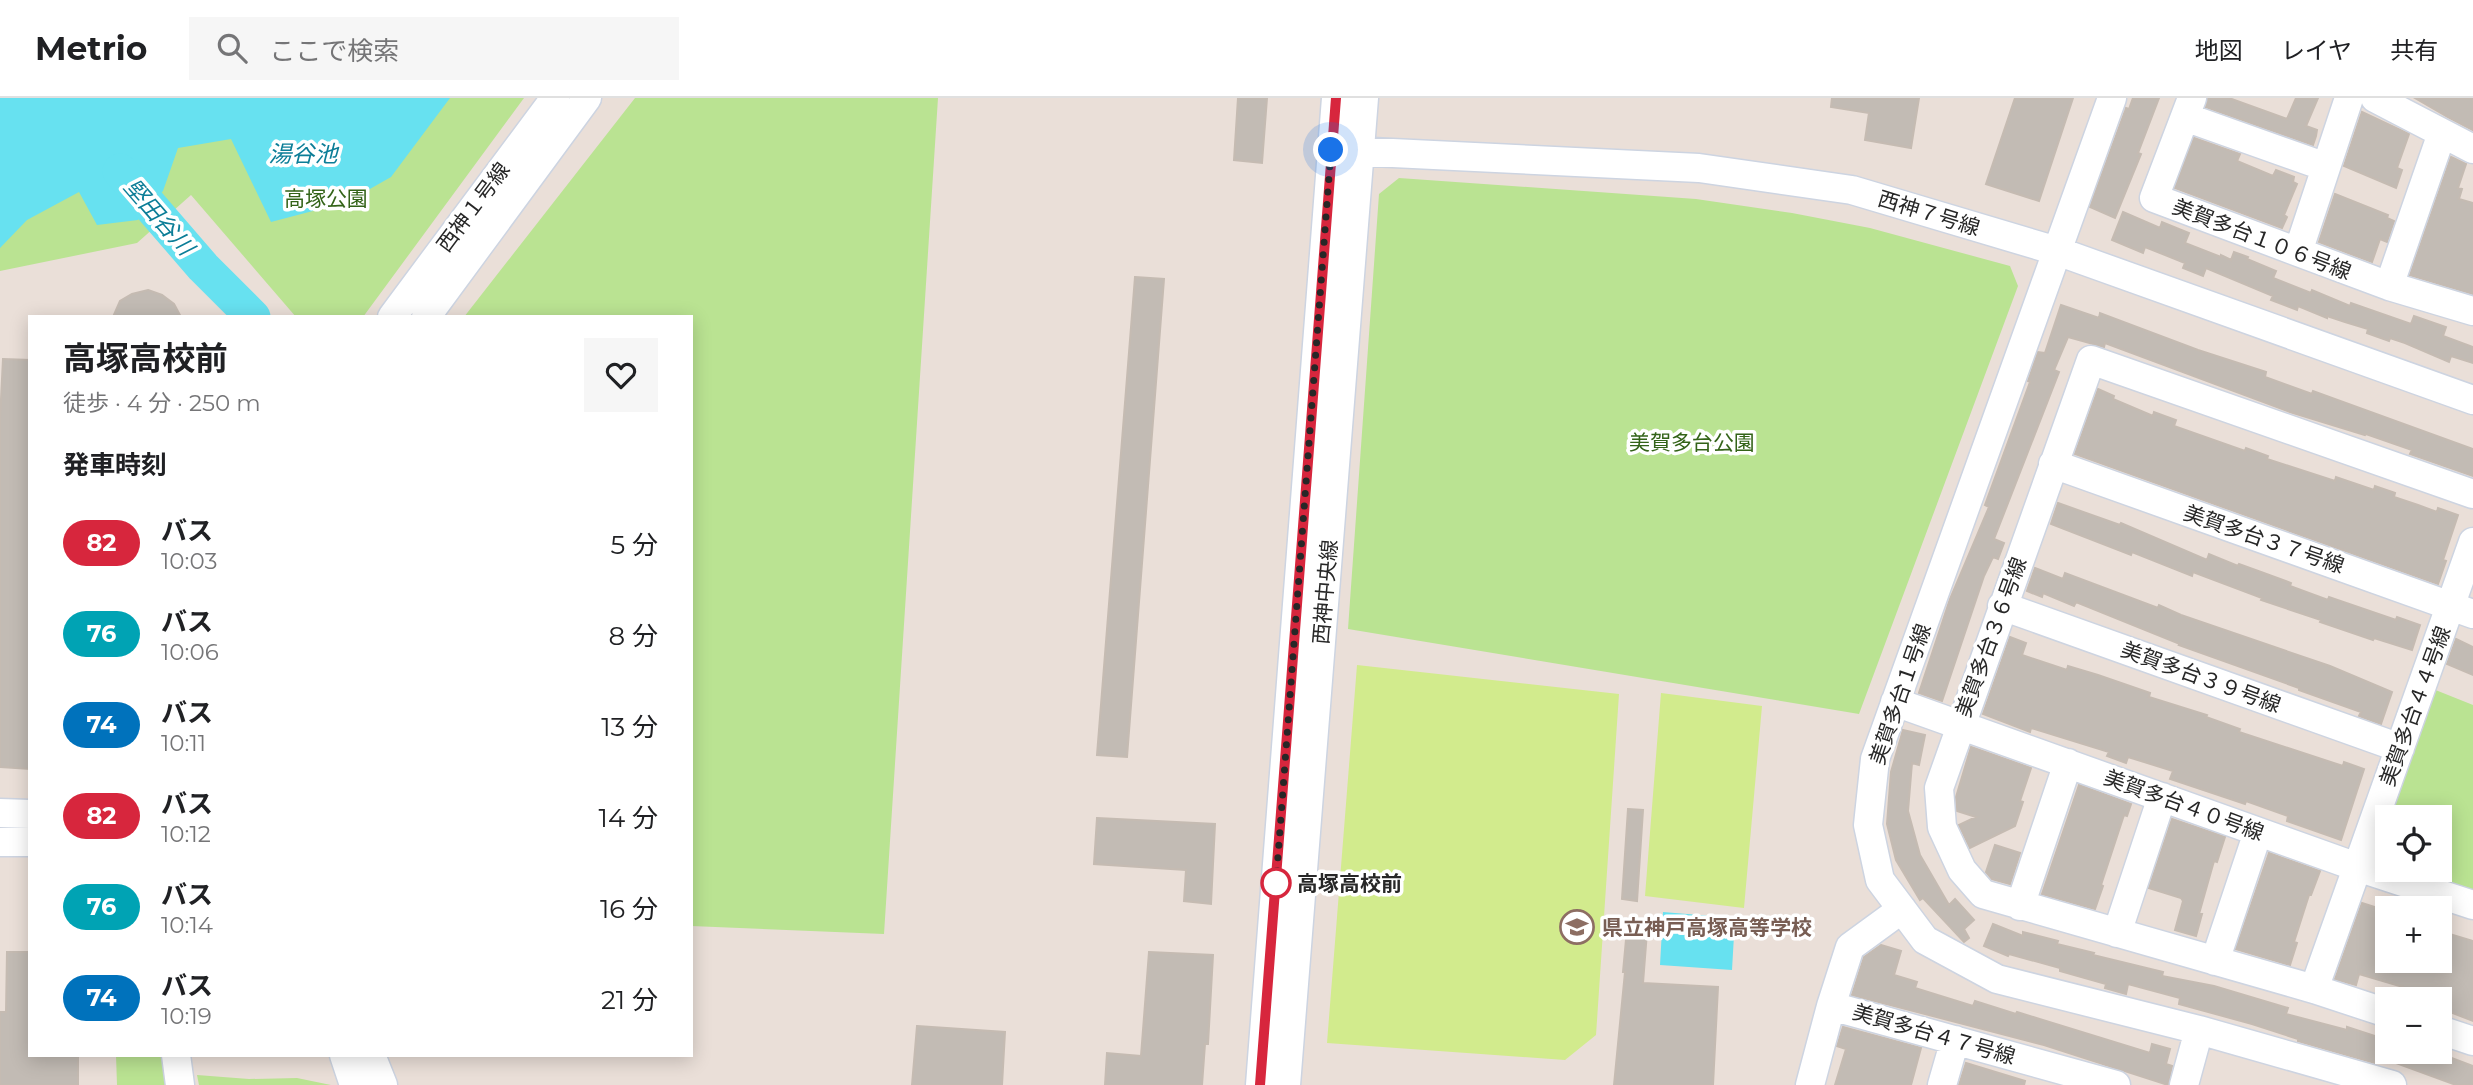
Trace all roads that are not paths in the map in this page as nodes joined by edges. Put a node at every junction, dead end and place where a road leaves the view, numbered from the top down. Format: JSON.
{"nodes":[{"id":1,"x":555,"y":98,"type":"edge"},
{"id":2,"x":587,"y":98,"type":"edge"},
{"id":3,"x":1336,"y":98,"type":"edge"},
{"id":4,"x":1364,"y":98,"type":"edge"},
{"id":5,"x":2112,"y":98,"type":"edge"},
{"id":6,"x":2349,"y":98,"type":"edge"},
{"id":7,"x":2375,"y":98,"type":"edge"},
{"id":8,"x":2189,"y":107,"type":"edge"},
{"id":9,"x":2442,"y":133,"type":"junction"},
{"id":10,"x":2473,"y":149,"type":"edge"},
{"id":11,"x":1331,"y":150,"type":"junction"},
{"id":12,"x":1360,"y":151,"type":"junction"},
{"id":13,"x":2326,"y":167,"type":"junction"},
{"id":14,"x":2057,"y":251,"type":"junction"},
{"id":15,"x":2298,"y":252,"type":"junction"},
{"id":16,"x":2389,"y":286,"type":"junction"},
{"id":17,"x":2473,"y":311,"type":"edge"},
{"id":18,"x":393,"y":315,"type":"edge"},
{"id":19,"x":427,"y":315,"type":"edge"},
{"id":20,"x":2473,"y":400,"type":"edge"},
{"id":21,"x":2053,"y":464,"type":"junction"},
{"id":22,"x":2473,"y":494,"type":"edge"},
{"id":23,"x":2473,"y":542,"type":"edge"},
{"id":24,"x":2002,"y":606,"type":"junction"},
{"id":25,"x":2462,"y":610,"type":"edge"},
{"id":26,"x":1895,"y":702,"type":"junction"},
{"id":27,"x":1960,"y":724,"type":"junction"},
{"id":28,"x":2399,"y":748,"type":"junction"},
{"id":29,"x":2068,"y":763,"type":"junction"},
{"id":30,"x":2162,"y":797,"type":"junction"},
{"id":31,"x":0,"y":813,"type":"edge"},
{"id":32,"x":28,"y":814,"type":"edge"},
{"id":33,"x":2258,"y":831,"type":"junction"},
{"id":34,"x":0,"y":842,"type":"edge"},
{"id":35,"x":28,"y":842,"type":"edge"},
{"id":36,"x":2357,"y":867,"type":"junction"},
{"id":37,"x":2473,"y":905,"type":"edge"},
{"id":38,"x":2020,"y":906,"type":"junction"},
{"id":39,"x":1902,"y":909,"type":"junction"},
{"id":40,"x":2117,"y":933,"type":"junction"},
{"id":41,"x":2215,"y":961,"type":"junction"},
{"id":42,"x":2314,"y":989,"type":"junction"},
{"id":43,"x":1831,"y":1006,"type":"junction"},
{"id":44,"x":2375,"y":1009,"type":"edge"},
{"id":45,"x":2200,"y":1030,"type":"junction"},
{"id":46,"x":2452,"y":1034,"type":"edge"},
{"id":47,"x":1955,"y":1040,"type":"junction"},
{"id":48,"x":2473,"y":1041,"type":"edge"},
{"id":49,"x":176,"y":1057,"type":"edge"},
{"id":50,"x":345,"y":1057,"type":"edge"},
{"id":51,"x":372,"y":1057,"type":"edge"},
{"id":52,"x":2066,"y":1078,"type":"edge"},
{"id":53,"x":180,"y":1085,"type":"edge"},
{"id":54,"x":354,"y":1085,"type":"edge"},
{"id":55,"x":383,"y":1085,"type":"edge"},
{"id":56,"x":1260,"y":1085,"type":"edge"},
{"id":57,"x":1286,"y":1085,"type":"edge"},
{"id":58,"x":1810,"y":1085,"type":"edge"},
{"id":59,"x":1942,"y":1085,"type":"edge"},
{"id":60,"x":2116,"y":1085,"type":"edge"},
{"id":61,"x":2184,"y":1085,"type":"edge"},
{"id":62,"x":2392,"y":1085,"type":"edge"}],
"edges":[{"from":1,"to":18,"type":"street","name":"西神１号線"},
{"from":2,"to":19,"type":"street","name":"西神１号線"},
{"from":3,"to":11,"type":"street","name":"西神中央線"},
{"from":4,"to":12,"type":"street","name":"西神中央線"},
{"from":5,"to":14,"type":"street","name":"美賀多台１号線"},
{"from":6,"to":13,"type":"street"},
{"from":7,"to":9,"type":"street"},
{"from":8,"to":13,"type":"street"},
{"from":8,"to":15,"type":"street","name":"美賀多台１０６号線"},
{"from":9,"to":10,"type":"street"},
{"from":9,"to":16,"type":"street"},
{"from":11,"to":12,"type":"street","name":"西神７号線"},
{"from":11,"to":56,"type":"street","name":"西神中央線"},
{"from":12,"to":14,"type":"street","name":"西神７号線"},
{"from":12,"to":57,"type":"street","name":"西神中央線"},
{"from":13,"to":15,"type":"street"},
{"from":14,"to":20,"type":"street","name":"西神７号線"},
{"from":14,"to":26,"type":"street","name":"美賀多台１号線"},
{"from":15,"to":16,"type":"street","name":"美賀多台１０６号線"},
{"from":16,"to":17,"type":"street","name":"美賀多台１０６号線"},
{"from":21,"to":22,"type":"street","name":"美賀多台３６号線"},
{"from":21,"to":24,"type":"street","name":"美賀多台３６号線"},
{"from":21,"to":25,"type":"street","name":"美賀多台３７号線"},
{"from":23,"to":25,"type":"street","name":"美賀多台４４号線"},
{"from":24,"to":27,"type":"street","name":"美賀多台３６号線"},
{"from":24,"to":28,"type":"street","name":"美賀多台３９号線"},
{"from":25,"to":28,"type":"street","name":"美賀多台４４号線"},
{"from":26,"to":27,"type":"street","name":"美賀多台４０号線"},
{"from":26,"to":39,"type":"street","name":"美賀多台１号線"},
{"from":27,"to":29,"type":"street","name":"美賀多台４０号線"},
{"from":27,"to":38,"type":"street","name":"美賀多台３６号線"},
{"from":28,"to":36,"type":"street","name":"美賀多台４４号線"},
{"from":29,"to":30,"type":"street","name":"美賀多台４０号線"},
{"from":29,"to":38,"type":"street"},
{"from":30,"to":33,"type":"street","name":"美賀多台４０号線"},
{"from":30,"to":40,"type":"street"},
{"from":31,"to":32,"type":"street"},
{"from":33,"to":36,"type":"street","name":"美賀多台４０号線"},
{"from":33,"to":41,"type":"street"},
{"from":34,"to":35,"type":"street"},
{"from":36,"to":37,"type":"street","name":"美賀多台４０号線"},
{"from":36,"to":42,"type":"street","name":"美賀多台４４号線"},
{"from":38,"to":40,"type":"street","name":"美賀多台３６号線"},
{"from":39,"to":43,"type":"street"},
{"from":39,"to":45,"type":"street","name":"美賀多台１号線"},
{"from":40,"to":41,"type":"street","name":"美賀多台３６号線"},
{"from":41,"to":42,"type":"street","name":"美賀多台３６号線"},
{"from":42,"to":44,"type":"street","name":"美賀多台３６号線"},
{"from":43,"to":47,"type":"street","name":"美賀多台４７号線"},
{"from":43,"to":58,"type":"street","name":"美賀多台４７号線"},
{"from":45,"to":61,"type":"street"},
{"from":45,"to":62,"type":"street","name":"美賀多台１号線"},
{"from":46,"to":48,"type":"street"},
{"from":47,"to":52,"type":"street","name":"美賀多台４７号線"},
{"from":47,"to":59,"type":"street"},
{"from":49,"to":53,"type":"street"},
{"from":50,"to":54,"type":"street"},
{"from":51,"to":55,"type":"street"},
{"from":52,"to":60,"type":"street","name":"美賀多台４７号線"}]}
